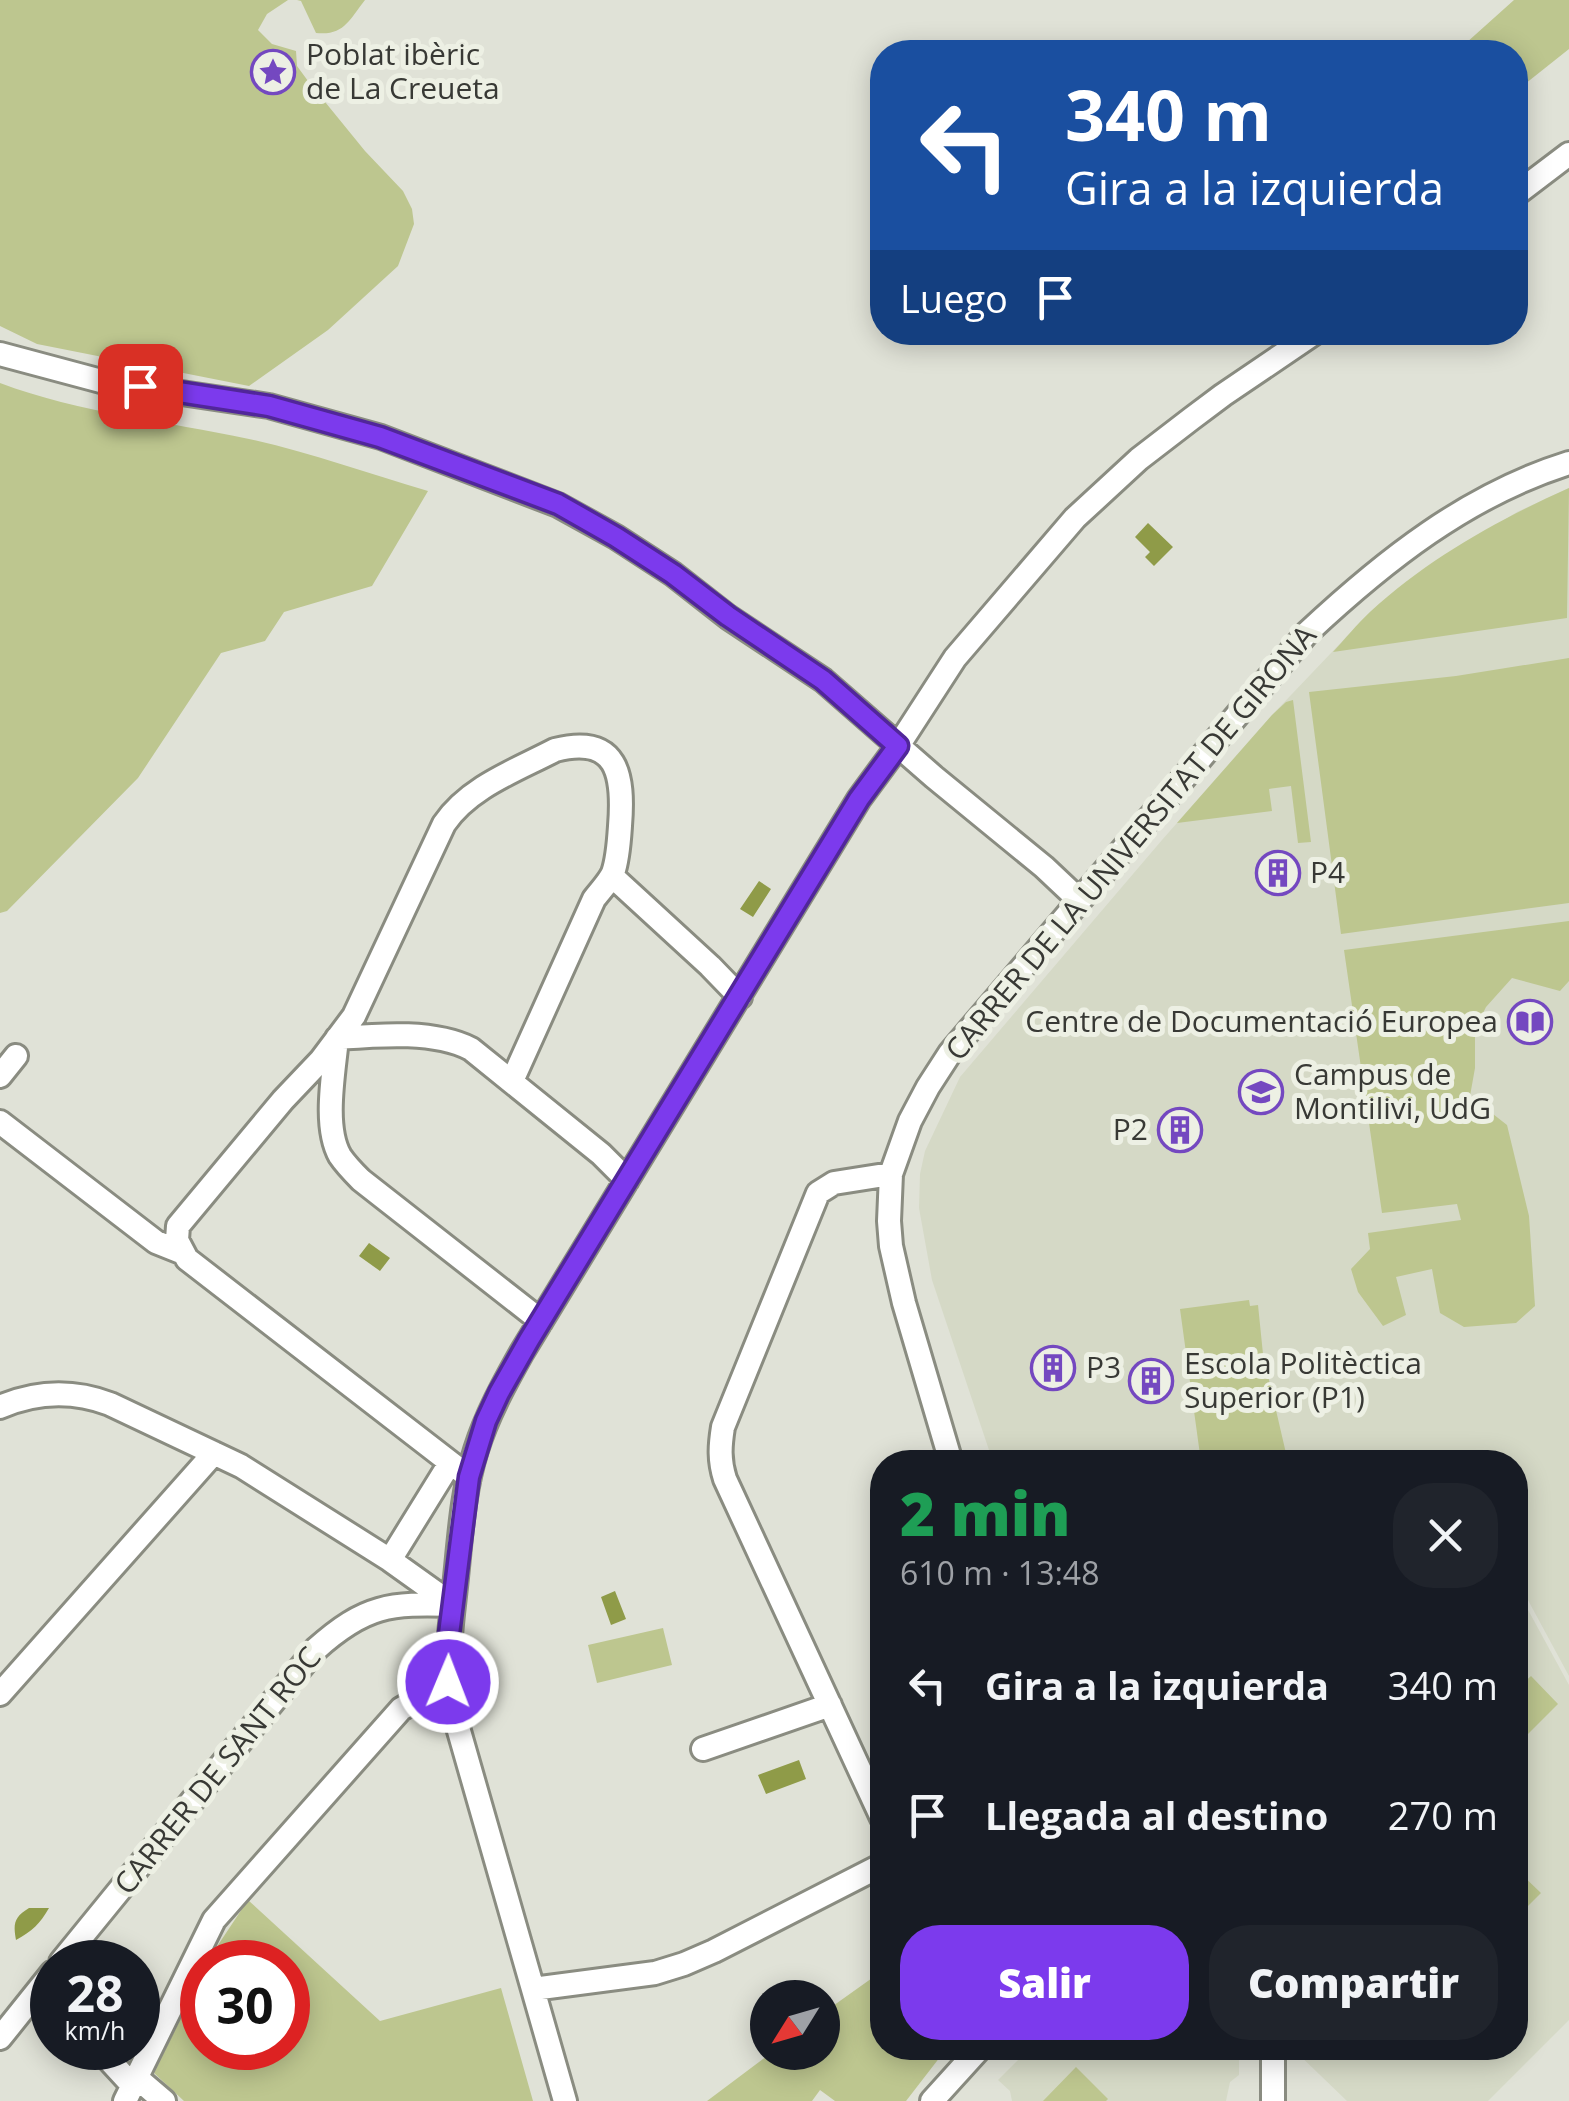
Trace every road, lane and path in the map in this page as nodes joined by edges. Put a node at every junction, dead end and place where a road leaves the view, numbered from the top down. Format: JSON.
{"nodes":[{"id":1,"x":1569,"y":154,"type":"edge"},
{"id":2,"x":1528,"y":185,"type":"edge"},
{"id":3,"x":1297,"y":345,"type":"edge"},
{"id":4,"x":0,"y":354,"type":"edge"},
{"id":5,"x":1569,"y":464,"type":"edge"},
{"id":6,"x":898,"y":746,"type":"junction"},
{"id":7,"x":612,"y":876,"type":"junction"},
{"id":8,"x":1079,"y":900,"type":"junction"},
{"id":9,"x":740,"y":997,"type":"junction"},
{"id":10,"x":337,"y":1038,"type":"junction"},
{"id":11,"x":16,"y":1056,"type":"dead end"},
{"id":12,"x":0,"y":1076,"type":"edge"},
{"id":13,"x":512,"y":1081,"type":"junction"},
{"id":14,"x":0,"y":1122,"type":"edge"},
{"id":15,"x":892,"y":1174,"type":"junction"},
{"id":16,"x":627,"y":1180,"type":"junction"},
{"id":17,"x":182,"y":1252,"type":"junction"},
{"id":18,"x":541,"y":1321,"type":"junction"},
{"id":19,"x":0,"y":1407,"type":"edge"},
{"id":20,"x":947,"y":1450,"type":"edge"},
{"id":21,"x":214,"y":1454,"type":"junction"},
{"id":22,"x":460,"y":1470,"type":"junction"},
{"id":23,"x":390,"y":1560,"type":"junction"},
{"id":24,"x":453,"y":1605,"type":"junction"},
{"id":25,"x":448,"y":1682,"type":"junction"},
{"id":26,"x":0,"y":1694,"type":"edge"},
{"id":27,"x":830,"y":1705,"type":"junction"},
{"id":28,"x":703,"y":1749,"type":"dead end"},
{"id":29,"x":870,"y":1792,"type":"edge"},
{"id":30,"x":870,"y":1871,"type":"edge"},
{"id":31,"x":79,"y":1940,"type":"edge"},
{"id":32,"x":533,"y":1989,"type":"junction"},
{"id":33,"x":30,"y":2007,"type":"edge"},
{"id":34,"x":0,"y":2038,"type":"edge"},
{"id":35,"x":969,"y":2060,"type":"edge"},
{"id":36,"x":1273,"y":2060,"type":"edge"},
{"id":37,"x":132,"y":2088,"type":"edge"},
{"id":38,"x":164,"y":2101,"type":"edge"},
{"id":39,"x":566,"y":2101,"type":"edge"},
{"id":40,"x":932,"y":2101,"type":"edge"},
{"id":41,"x":1273,"y":2101,"type":"edge"}],
"edges":[{"from":1,"to":2,"type":"street"},
{"from":3,"to":6,"type":"street"},
{"from":4,"to":6,"type":"street"},
{"from":5,"to":8,"type":"street","name":"CARRER DE LA UNIVERSITAT DE GIRONA"},
{"from":6,"to":8,"type":"street"},
{"from":6,"to":9,"type":"street"},
{"from":7,"to":9,"type":"street"},
{"from":7,"to":10,"type":"street"},
{"from":7,"to":13,"type":"street"},
{"from":8,"to":15,"type":"street","name":"CARRER DE LA UNIVERSITAT DE GIRONA"},
{"from":9,"to":16,"type":"street"},
{"from":10,"to":13,"type":"street"},
{"from":10,"to":17,"type":"street"},
{"from":10,"to":18,"type":"street"},
{"from":11,"to":12,"type":"street"},
{"from":13,"to":16,"type":"street"},
{"from":14,"to":17,"type":"street"},
{"from":15,"to":20,"type":"street","name":"CARRER DE LA UNIVERSITAT DE GIRONA"},
{"from":15,"to":27,"type":"street"},
{"from":16,"to":18,"type":"street"},
{"from":17,"to":22,"type":"street"},
{"from":18,"to":22,"type":"street"},
{"from":19,"to":21,"type":"street"},
{"from":21,"to":23,"type":"street"},
{"from":21,"to":26,"type":"street"},
{"from":22,"to":23,"type":"street"},
{"from":22,"to":24,"type":"street"},
{"from":23,"to":24,"type":"street"},
{"from":24,"to":25,"type":"street"},
{"from":24,"to":31,"type":"street","name":"CARRER DE SANT ROC"},
{"from":25,"to":32,"type":"street"},
{"from":25,"to":37,"type":"street"},
{"from":27,"to":28,"type":"street"},
{"from":27,"to":29,"type":"street"},
{"from":30,"to":32,"type":"street"},
{"from":32,"to":39,"type":"street"},
{"from":33,"to":34,"type":"street"},
{"from":35,"to":40,"type":"street"},
{"from":36,"to":41,"type":"street"},
{"from":37,"to":38,"type":"street"}]}
